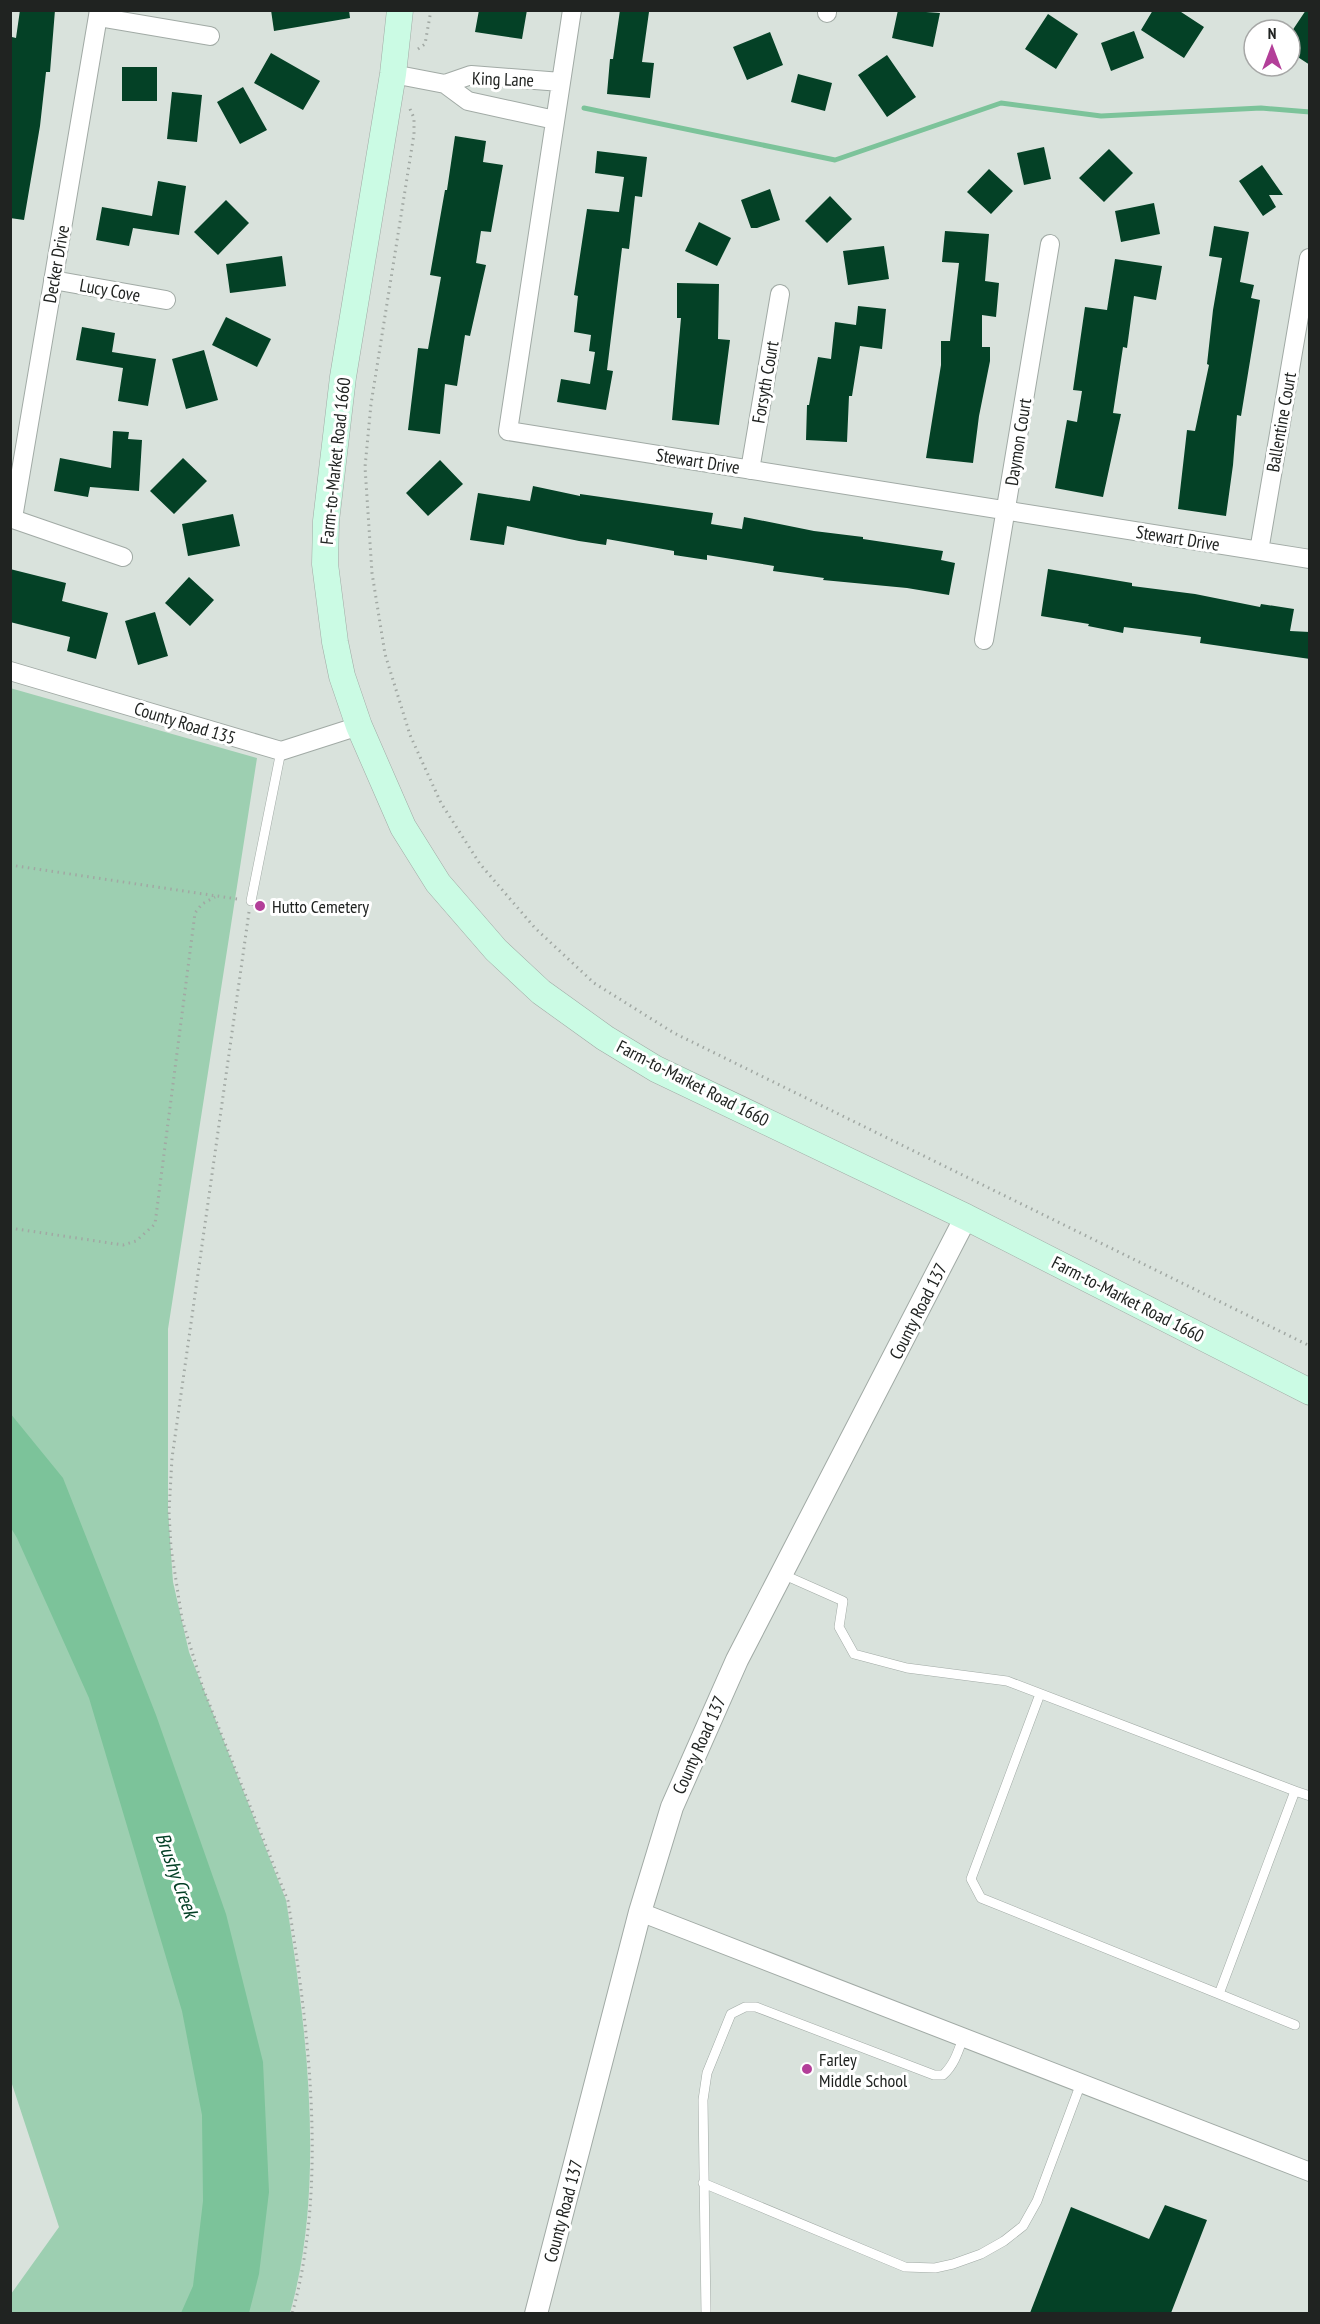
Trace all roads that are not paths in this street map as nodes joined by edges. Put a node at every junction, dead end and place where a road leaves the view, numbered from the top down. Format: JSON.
{"nodes":[{"id":1,"x":400,"y":10,"type":"edge"},
{"id":2,"x":572,"y":10,"type":"edge"},
{"id":3,"x":98,"y":14,"type":"edge"},
{"id":4,"x":210,"y":36,"type":"dead end"},
{"id":5,"x":393,"y":74,"type":"junction"},
{"id":6,"x":561,"y":82,"type":"junction"},
{"id":7,"x":445,"y":84,"type":"junction"},
{"id":8,"x":555,"y":120,"type":"junction"},
{"id":9,"x":1050,"y":243,"type":"dead end"},
{"id":10,"x":1309,"y":258,"type":"edge"},
{"id":11,"x":53,"y":280,"type":"junction"},
{"id":12,"x":780,"y":294,"type":"dead end"},
{"id":13,"x":166,"y":300,"type":"dead end"},
{"id":14,"x":750,"y":470,"type":"junction"},
{"id":15,"x":1006,"y":511,"type":"junction"},
{"id":16,"x":12,"y":518,"type":"edge"},
{"id":17,"x":1259,"y":551,"type":"junction"},
{"id":18,"x":123,"y":557,"type":"dead end"},
{"id":19,"x":1310,"y":559,"type":"edge"},
{"id":20,"x":984,"y":640,"type":"dead end"},
{"id":21,"x":10,"y":671,"type":"edge"},
{"id":22,"x":359,"y":726,"type":"junction"},
{"id":23,"x":281,"y":752,"type":"junction"},
{"id":24,"x":251,"y":901,"type":"road end"},
{"id":25,"x":966,"y":1217,"type":"junction"},
{"id":26,"x":1310,"y":1392,"type":"edge"},
{"id":27,"x":782,"y":1574,"type":"junction"},
{"id":28,"x":1040,"y":1694,"type":"junction"},
{"id":29,"x":1295,"y":1791,"type":"junction"},
{"id":30,"x":1310,"y":1796,"type":"edge"},
{"id":31,"x":640,"y":1912,"type":"junction"},
{"id":32,"x":1219,"y":1994,"type":"junction"},
{"id":33,"x":1295,"y":2025,"type":"dead end"},
{"id":34,"x":963,"y":2038,"type":"junction"},
{"id":35,"x":1081,"y":2083,"type":"junction"},
{"id":36,"x":1310,"y":2172,"type":"edge"},
{"id":37,"x":703,"y":2183,"type":"junction"},
{"id":38,"x":536,"y":2313,"type":"edge"},
{"id":39,"x":706,"y":2313,"type":"edge"}],
"edges":[{"from":1,"to":5,"type":"main road","name":"Farm-to-Market Road 1660"},
{"from":2,"to":6,"type":"street","name":"Stewart Drive"},
{"from":3,"to":4,"type":"street"},
{"from":3,"to":11,"type":"street","name":"Decker Drive"},
{"from":5,"to":7,"type":"street","name":"King Lane"},
{"from":5,"to":22,"type":"main road","name":"Farm-to-Market Road 1660"},
{"from":6,"to":7,"type":"street","name":"King Lane"},
{"from":6,"to":8,"type":"street","name":"Stewart Drive"},
{"from":7,"to":8,"type":"street","name":"King Lane"},
{"from":8,"to":14,"type":"street","name":"Stewart Drive"},
{"from":9,"to":15,"type":"street","name":"Daymon Court"},
{"from":10,"to":17,"type":"street","name":"Ballentine Court"},
{"from":11,"to":13,"type":"street","name":"Lucy Cove"},
{"from":11,"to":16,"type":"street","name":"Decker Drive"},
{"from":12,"to":14,"type":"street","name":"Forsyth Court"},
{"from":14,"to":15,"type":"street","name":"Stewart Drive"},
{"from":15,"to":17,"type":"street","name":"Stewart Drive"},
{"from":15,"to":20,"type":"street","name":"Daymon Court"},
{"from":16,"to":18,"type":"street"},
{"from":17,"to":19,"type":"street","name":"Stewart Drive"},
{"from":21,"to":23,"type":"street","name":"County Road 135"},
{"from":22,"to":23,"type":"street"},
{"from":22,"to":25,"type":"main road","name":"Farm-to-Market Road 1660"},
{"from":23,"to":24,"type":"lane"},
{"from":25,"to":26,"type":"main road","name":"Farm-to-Market Road 1660"},
{"from":25,"to":27,"type":"street","name":"County Road 137"},
{"from":27,"to":28,"type":"lane"},
{"from":27,"to":31,"type":"street","name":"County Road 137"},
{"from":28,"to":29,"type":"lane"},
{"from":28,"to":32,"type":"lane"},
{"from":29,"to":30,"type":"lane"},
{"from":29,"to":32,"type":"lane"},
{"from":31,"to":34,"type":"street"},
{"from":31,"to":38,"type":"street","name":"County Road 137"},
{"from":32,"to":33,"type":"lane"},
{"from":34,"to":35,"type":"street"},
{"from":34,"to":37,"type":"lane"},
{"from":35,"to":36,"type":"street"},
{"from":35,"to":37,"type":"lane"},
{"from":37,"to":39,"type":"lane"}]}
